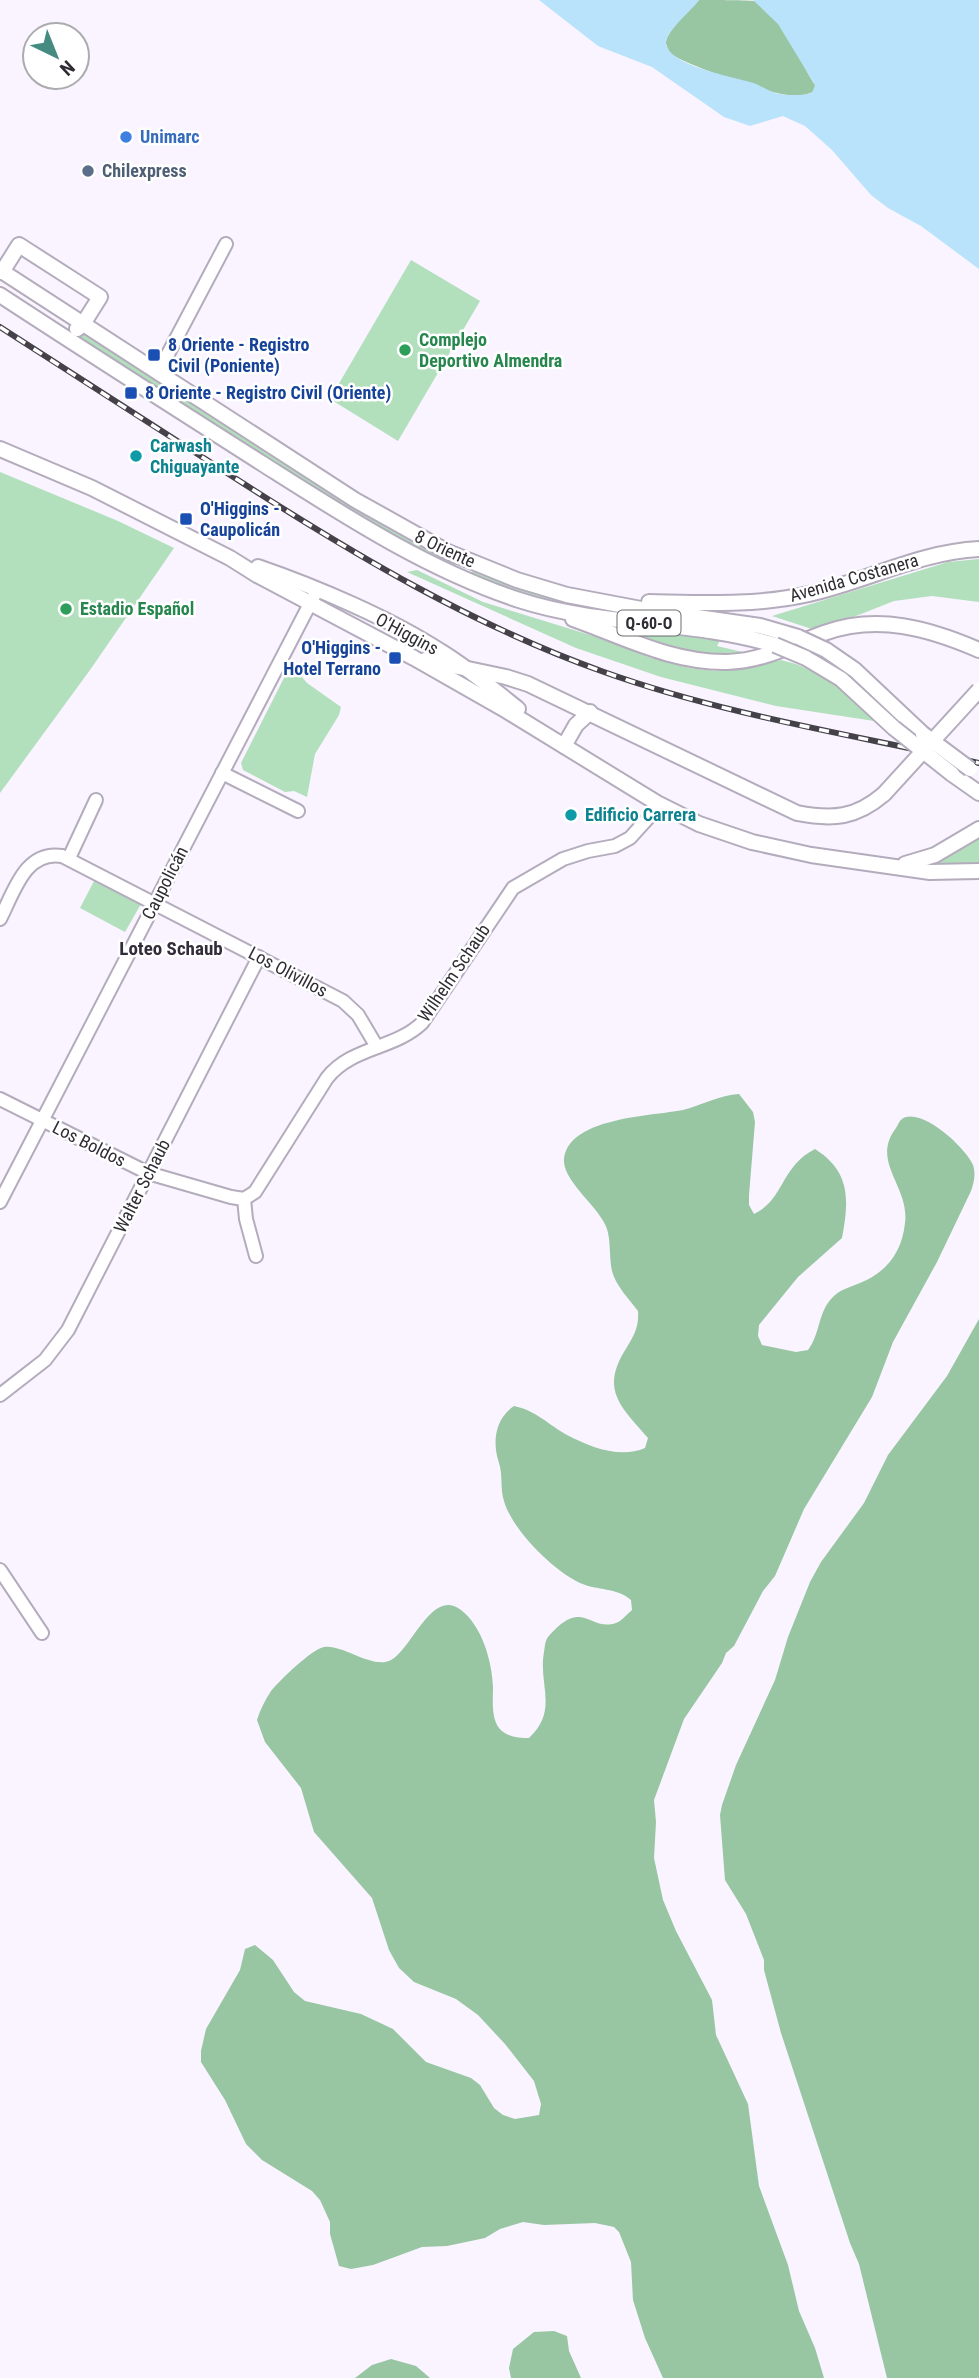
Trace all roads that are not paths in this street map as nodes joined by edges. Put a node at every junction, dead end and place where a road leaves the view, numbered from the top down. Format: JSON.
{"nodes":[{"id":1,"x":226,"y":244,"type":"dead end"},
{"id":2,"x":1,"y":271,"type":"edge"},
{"id":3,"x":0,"y":295,"type":"edge"},
{"id":4,"x":83,"y":324,"type":"junction"},
{"id":5,"x":58,"y":333,"type":"junction"},
{"id":6,"x":159,"y":373,"type":"junction"},
{"id":7,"x":0,"y":449,"type":"edge"},
{"id":8,"x":979,"y":549,"type":"edge"},
{"id":9,"x":314,"y":596,"type":"junction"},
{"id":10,"x":523,"y":601,"type":"junction"},
{"id":11,"x":602,"y":601,"type":"junction"},
{"id":12,"x":979,"y":650,"type":"edge"},
{"id":13,"x":414,"y":658,"type":"junction"},
{"id":14,"x":467,"y":668,"type":"junction"},
{"id":15,"x":979,"y":690,"type":"edge"},
{"id":16,"x":590,"y":712,"type":"junction"},
{"id":17,"x":564,"y":746,"type":"junction"},
{"id":18,"x":974,"y":772,"type":"edge"},
{"id":19,"x":222,"y":773,"type":"junction"},
{"id":20,"x":979,"y":793,"type":"edge"},
{"id":21,"x":96,"y":800,"type":"dead end"},
{"id":22,"x":657,"y":803,"type":"junction"},
{"id":23,"x":298,"y":811,"type":"dead end"},
{"id":24,"x":979,"y":829,"type":"edge"},
{"id":25,"x":950,"y":846,"type":"junction"},
{"id":26,"x":69,"y":858,"type":"junction"},
{"id":27,"x":889,"y":865,"type":"junction"},
{"id":28,"x":979,"y":871,"type":"edge"},
{"id":29,"x":952,"y":872,"type":"junction"},
{"id":30,"x":155,"y":903,"type":"junction"},
{"id":31,"x":0,"y":919,"type":"edge"},
{"id":32,"x":259,"y":957,"type":"junction"},
{"id":33,"x":377,"y":1047,"type":"junction"},
{"id":34,"x":0,"y":1099,"type":"edge"},
{"id":35,"x":42,"y":1120,"type":"junction"},
{"id":36,"x":148,"y":1174,"type":"junction"},
{"id":37,"x":244,"y":1199,"type":"junction"},
{"id":38,"x":0,"y":1202,"type":"edge"},
{"id":39,"x":256,"y":1256,"type":"dead end"},
{"id":40,"x":0,"y":1395,"type":"edge"},
{"id":41,"x":0,"y":1570,"type":"edge"},
{"id":42,"x":41,"y":1633,"type":"dead end"}],
"edges":[{"from":1,"to":6,"type":"street"},
{"from":2,"to":4,"type":"main road","name":"8 Oriente","number":"Q-60-O"},
{"from":2,"to":4,"type":"main road"},
{"from":3,"to":5,"type":"main road","name":"8 Oriente","number":"Q-60-O"},
{"from":4,"to":5,"type":"main road"},
{"from":4,"to":6,"type":"main road","name":"8 Oriente","number":"Q-60-O"},
{"from":5,"to":10,"type":"main road","name":"8 Oriente","number":"Q-60-O"},
{"from":6,"to":11,"type":"main road","name":"8 Oriente","number":"Q-60-O"},
{"from":7,"to":9,"type":"main road","name":"O'Higgins"},
{"from":8,"to":11,"type":"main road","name":"Avenida Costanera"},
{"from":9,"to":13,"type":"main road","name":"O'Higgins"},
{"from":9,"to":14,"type":"main road","name":"O'Higgins"},
{"from":9,"to":19,"type":"street","name":"Caupolicán"},
{"from":10,"to":12,"type":"main road"},
{"from":10,"to":20,"type":"main road","name":"8 Oriente","number":"Q-60-O","bridge":true},
{"from":11,"to":18,"type":"main road","name":"8 Oriente","number":"Q-60-O","bridge":true},
{"from":13,"to":14,"type":"main road"},
{"from":13,"to":17,"type":"main road","name":"O'Higgins"},
{"from":14,"to":16,"type":"main road"},
{"from":14,"to":17,"type":"main road","name":"O'Higgins"},
{"from":15,"to":16,"type":"main road","bridge":true},
{"from":16,"to":17,"type":"main road"},
{"from":17,"to":22,"type":"main road","name":"O'Higgins"},
{"from":19,"to":23,"type":"street"},
{"from":19,"to":30,"type":"street","name":"Caupolicán"},
{"from":21,"to":26,"type":"street"},
{"from":22,"to":27,"type":"main road","name":"O'Higgins"},
{"from":22,"to":33,"type":"street","name":"Wilhelm Schaub"},
{"from":24,"to":25,"type":"main road"},
{"from":25,"to":27,"type":"main road"},
{"from":25,"to":29,"type":"main road"},
{"from":26,"to":30,"type":"street","name":"Los Olivillos"},
{"from":26,"to":31,"type":"street"},
{"from":27,"to":29,"type":"main road"},
{"from":28,"to":29,"type":"main road"},
{"from":30,"to":32,"type":"street","name":"Los Olivillos"},
{"from":30,"to":35,"type":"street","name":"Caupolicán"},
{"from":32,"to":33,"type":"street","name":"Los Olivillos"},
{"from":32,"to":36,"type":"street","name":"Walter Schaub"},
{"from":33,"to":37,"type":"street","name":"Wilhelm Schaub"},
{"from":34,"to":35,"type":"street","name":"Los Boldos"},
{"from":35,"to":36,"type":"street","name":"Los Boldos"},
{"from":35,"to":38,"type":"street","name":"Caupolicán"},
{"from":36,"to":37,"type":"street","name":"Los Boldos"},
{"from":36,"to":40,"type":"street","name":"Walter Schaub"},
{"from":37,"to":39,"type":"street"},
{"from":41,"to":42,"type":"street"}]}
